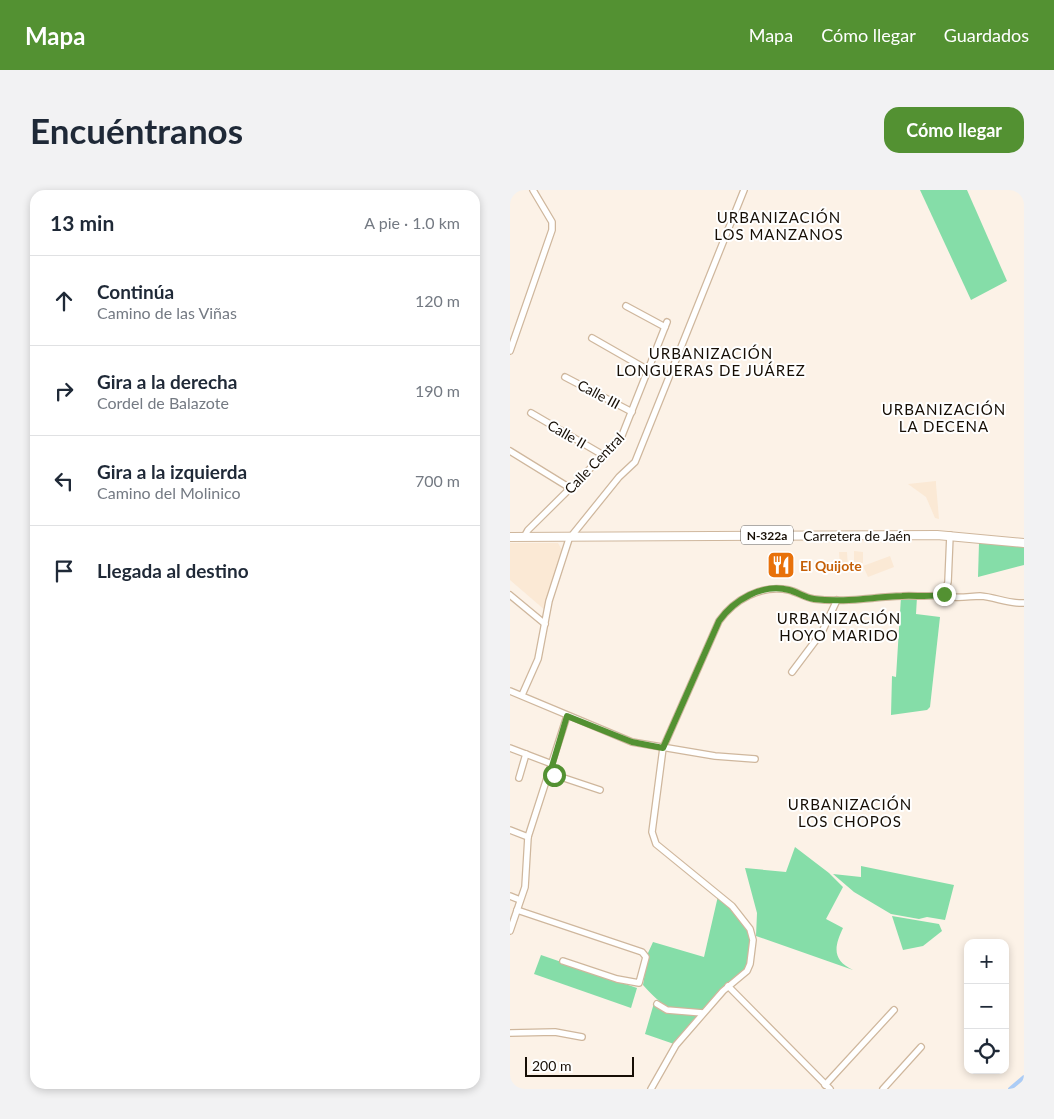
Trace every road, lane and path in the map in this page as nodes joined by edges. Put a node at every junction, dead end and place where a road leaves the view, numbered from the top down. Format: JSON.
{"nodes":[{"id":1,"x":533,"y":190,"type":"edge"},
{"id":2,"x":744,"y":190,"type":"edge"},
{"id":3,"x":626,"y":306,"type":"dead end"},
{"id":4,"x":592,"y":338,"type":"dead end"},
{"id":5,"x":510,"y":351,"type":"edge"},
{"id":6,"x":648,"y":370,"type":"junction"},
{"id":7,"x":565,"y":377,"type":"dead end"},
{"id":8,"x":632,"y":412,"type":"junction"},
{"id":9,"x":531,"y":413,"type":"dead end"},
{"id":10,"x":510,"y":452,"type":"edge"},
{"id":11,"x":603,"y":455,"type":"junction"},
{"id":12,"x":570,"y":488,"type":"junction"},
{"id":13,"x":950,"y":535,"type":"junction"},
{"id":14,"x":571,"y":536,"type":"junction"},
{"id":15,"x":510,"y":537,"type":"edge"},
{"id":16,"x":524,"y":537,"type":"junction"},
{"id":17,"x":1024,"y":543,"type":"edge"},
{"id":18,"x":944,"y":594,"type":"junction"},
{"id":19,"x":510,"y":595,"type":"edge"},
{"id":20,"x":837,"y":600,"type":"junction"},
{"id":21,"x":1024,"y":603,"type":"edge"},
{"id":22,"x":545,"y":624,"type":"junction"},
{"id":23,"x":792,"y":672,"type":"dead end"},
{"id":24,"x":510,"y":691,"type":"edge"},
{"id":25,"x":522,"y":696,"type":"junction"},
{"id":26,"x":567,"y":716,"type":"junction"},
{"id":27,"x":510,"y":748,"type":"edge"},
{"id":28,"x":663,"y":748,"type":"junction"},
{"id":29,"x":526,"y":754,"type":"junction"},
{"id":30,"x":755,"y":759,"type":"dead end"},
{"id":31,"x":552,"y":764,"type":"junction"},
{"id":32,"x":550,"y":773,"type":"junction"},
{"id":33,"x":519,"y":778,"type":"dead end"},
{"id":34,"x":600,"y":790,"type":"dead end"},
{"id":35,"x":510,"y":830,"type":"edge"},
{"id":36,"x":528,"y":837,"type":"junction"},
{"id":37,"x":510,"y":896,"type":"edge"},
{"id":38,"x":520,"y":900,"type":"junction"},
{"id":39,"x":517,"y":910,"type":"junction"},
{"id":40,"x":510,"y":930,"type":"edge"},
{"id":41,"x":563,"y":961,"type":"dead end"},
{"id":42,"x":728,"y":986,"type":"junction"},
{"id":43,"x":657,"y":1004,"type":"dead end"},
{"id":44,"x":894,"y":1010,"type":"dead end"},
{"id":45,"x":703,"y":1013,"type":"junction"},
{"id":46,"x":510,"y":1034,"type":"edge"},
{"id":47,"x":582,"y":1037,"type":"dead end"},
{"id":48,"x":921,"y":1047,"type":"dead end"},
{"id":49,"x":828,"y":1087,"type":"edge"},
{"id":50,"x":651,"y":1089,"type":"edge"},
{"id":51,"x":883,"y":1089,"type":"edge"}],
"edges":[{"from":1,"to":5,"type":"street"},
{"from":2,"to":14,"type":"street"},
{"from":3,"to":6,"type":"street","name":"Calle Central"},
{"from":4,"to":6,"type":"street"},
{"from":6,"to":8,"type":"street","name":"Calle Central"},
{"from":7,"to":8,"type":"street","name":"Calle III"},
{"from":8,"to":11,"type":"street","name":"Calle Central"},
{"from":9,"to":11,"type":"street","name":"Calle II"},
{"from":10,"to":12,"type":"street"},
{"from":11,"to":12,"type":"street","name":"Calle Central"},
{"from":12,"to":16,"type":"street","name":"Calle Central"},
{"from":13,"to":14,"type":"highway","name":"Carretera de Jaén","number":"N-322a"},
{"from":13,"to":17,"type":"highway","name":"Carretera de Jaén","number":"N-322a"},
{"from":13,"to":18,"type":"street"},
{"from":14,"to":16,"type":"highway","name":"Carretera de Jaén","number":"N-322a"},
{"from":14,"to":22,"type":"street"},
{"from":15,"to":16,"type":"highway","name":"Carretera de Jaén","number":"N-322a"},
{"from":18,"to":20,"type":"street"},
{"from":18,"to":21,"type":"street"},
{"from":19,"to":22,"type":"street"},
{"from":20,"to":23,"type":"street"},
{"from":20,"to":28,"type":"street"},
{"from":22,"to":25,"type":"street"},
{"from":24,"to":25,"type":"street"},
{"from":25,"to":26,"type":"street"},
{"from":26,"to":28,"type":"street"},
{"from":26,"to":31,"type":"street"},
{"from":27,"to":29,"type":"street"},
{"from":28,"to":30,"type":"street"},
{"from":28,"to":42,"type":"street"},
{"from":29,"to":31,"type":"street"},
{"from":29,"to":33,"type":"street"},
{"from":31,"to":32,"type":"street"},
{"from":32,"to":34,"type":"street"},
{"from":32,"to":36,"type":"street"},
{"from":35,"to":36,"type":"street"},
{"from":36,"to":38,"type":"street"},
{"from":37,"to":38,"type":"street"},
{"from":38,"to":39,"type":"street"},
{"from":39,"to":40,"type":"street"},
{"from":39,"to":41,"type":"street"},
{"from":42,"to":45,"type":"street"},
{"from":42,"to":49,"type":"street"},
{"from":43,"to":45,"type":"street"},
{"from":44,"to":49,"type":"street"},
{"from":45,"to":50,"type":"street"},
{"from":46,"to":47,"type":"street"},
{"from":48,"to":51,"type":"street"}]}
